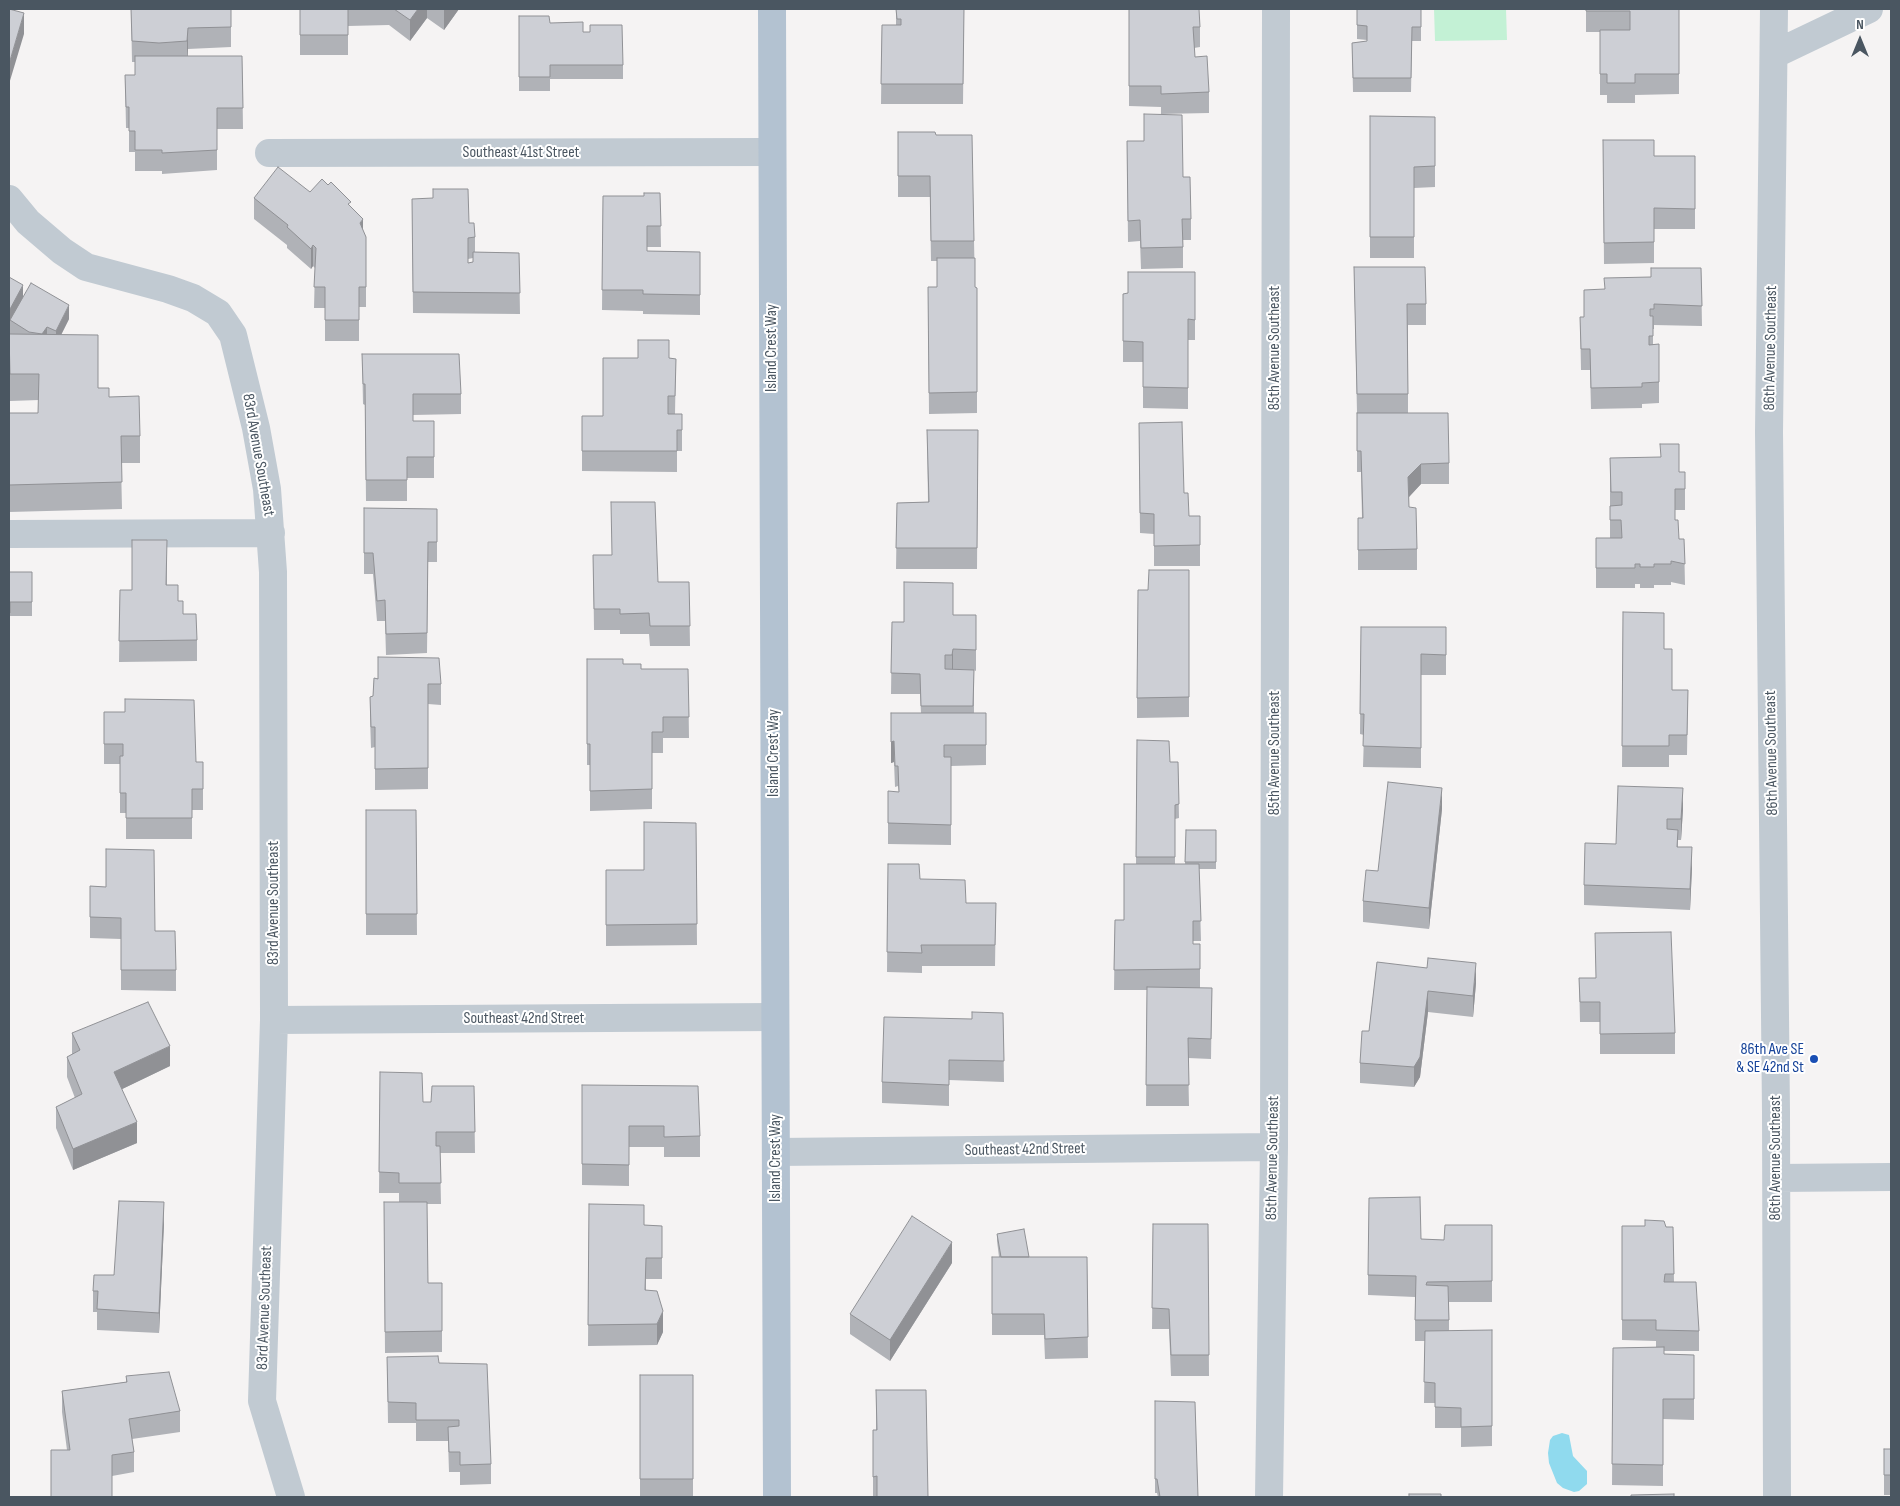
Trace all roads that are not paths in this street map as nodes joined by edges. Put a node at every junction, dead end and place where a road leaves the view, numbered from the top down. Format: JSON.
{"nodes":[{"id":1,"x":772,"y":9,"type":"edge"},
{"id":2,"x":1276,"y":9,"type":"edge"},
{"id":3,"x":1774,"y":9,"type":"edge"},
{"id":4,"x":1868,"y":9,"type":"edge"},
{"id":5,"x":1775,"y":54,"type":"junction"},
{"id":6,"x":772,"y":152,"type":"junction"},
{"id":7,"x":269,"y":153,"type":"dead end"},
{"id":8,"x":9,"y":199,"type":"edge"},
{"id":9,"x":271,"y":533,"type":"junction"},
{"id":10,"x":9,"y":534,"type":"edge"},
{"id":11,"x":774,"y":1017,"type":"junction"},
{"id":12,"x":274,"y":1020,"type":"junction"},
{"id":13,"x":1274,"y":1147,"type":"junction"},
{"id":14,"x":777,"y":1152,"type":"junction"},
{"id":15,"x":1891,"y":1177,"type":"edge"},
{"id":16,"x":1777,"y":1178,"type":"junction"},
{"id":17,"x":291,"y":1497,"type":"edge"},
{"id":18,"x":777,"y":1497,"type":"edge"},
{"id":19,"x":1269,"y":1497,"type":"edge"},
{"id":20,"x":1777,"y":1497,"type":"edge"}],
"edges":[{"from":1,"to":6,"type":"main road","name":"Island Crest Way"},
{"from":2,"to":13,"type":"street","name":"85th Avenue Southeast"},
{"from":3,"to":5,"type":"street","name":"86th Avenue Southeast"},
{"from":4,"to":5,"type":"street"},
{"from":5,"to":16,"type":"street","name":"86th Avenue Southeast"},
{"from":6,"to":7,"type":"street","name":"Southeast 41st Street"},
{"from":6,"to":11,"type":"main road","name":"Island Crest Way"},
{"from":8,"to":9,"type":"street","name":"83rd Avenue Southeast"},
{"from":9,"to":10,"type":"street"},
{"from":9,"to":12,"type":"street","name":"83rd Avenue Southeast"},
{"from":11,"to":12,"type":"street","name":"Southeast 42nd Street"},
{"from":11,"to":14,"type":"main road","name":"Island Crest Way"},
{"from":12,"to":17,"type":"street","name":"83rd Avenue Southeast"},
{"from":13,"to":14,"type":"street","name":"Southeast 42nd Street"},
{"from":13,"to":19,"type":"street","name":"85th Avenue Southeast"},
{"from":14,"to":18,"type":"main road","name":"Island Crest Way"},
{"from":15,"to":16,"type":"street"},
{"from":16,"to":20,"type":"street","name":"86th Avenue Southeast"}]}
